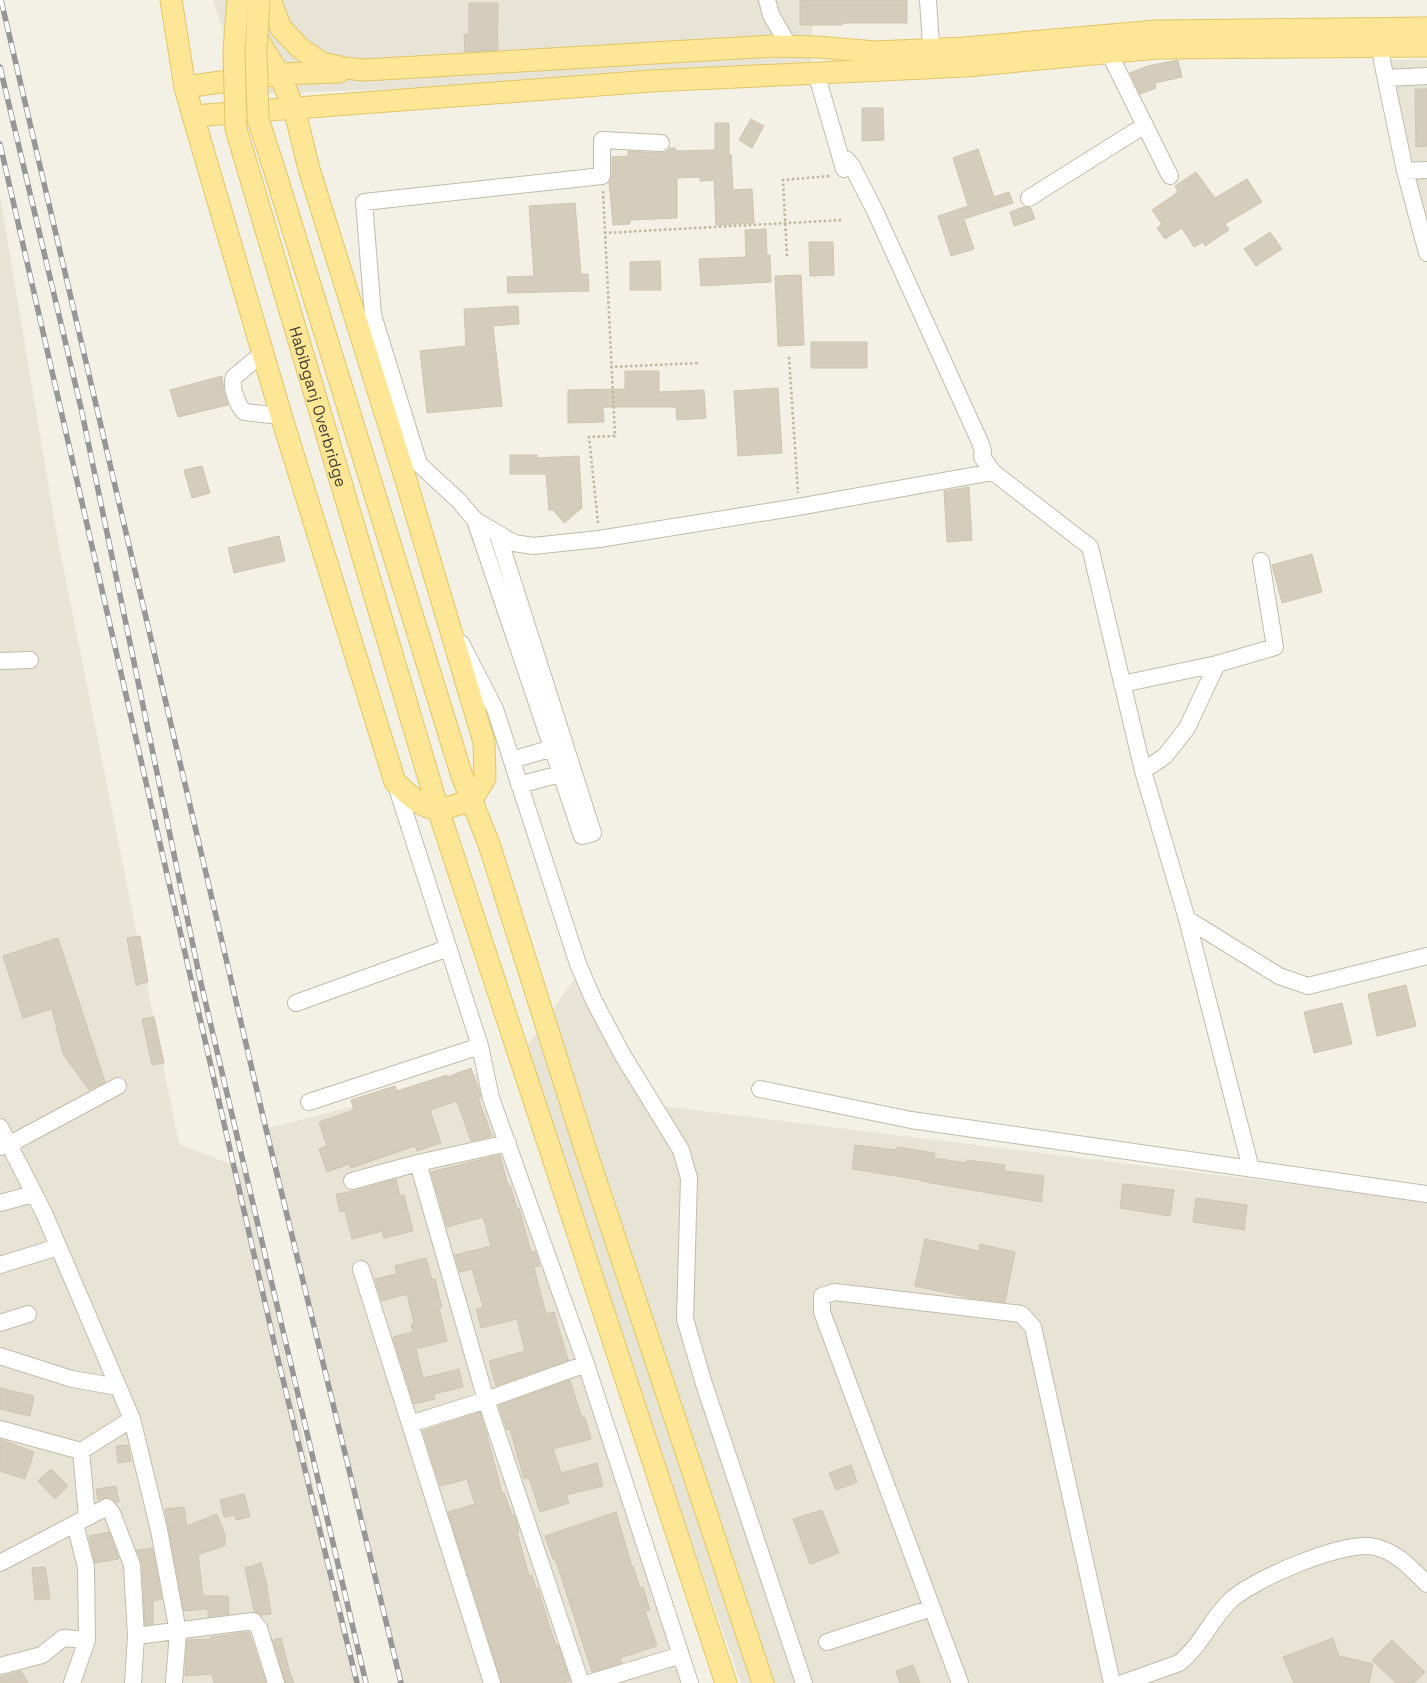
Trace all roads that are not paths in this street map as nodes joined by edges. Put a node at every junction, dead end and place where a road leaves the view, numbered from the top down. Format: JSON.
{"nodes":[{"id":1,"x":171,"y":0,"type":"edge"},
{"id":2,"x":234,"y":0,"type":"edge"},
{"id":3,"x":238,"y":0,"type":"edge"},
{"id":4,"x":259,"y":0,"type":"edge"},
{"id":5,"x":270,"y":0,"type":"edge"},
{"id":6,"x":767,"y":0,"type":"edge"},
{"id":7,"x":928,"y":0,"type":"edge"},
{"id":8,"x":1427,"y":28,"type":"edge"},
{"id":9,"x":1379,"y":37,"type":"junction"},
{"id":10,"x":782,"y":46,"type":"junction"},
{"id":11,"x":1427,"y":46,"type":"edge"},
{"id":12,"x":818,"y":47,"type":"junction"},
{"id":13,"x":1109,"y":53,"type":"junction"},
{"id":14,"x":931,"y":58,"type":"junction"},
{"id":15,"x":816,"y":73,"type":"junction"},
{"id":16,"x":279,"y":74,"type":"junction"},
{"id":17,"x":1427,"y":76,"type":"edge"},
{"id":18,"x":1386,"y":78,"type":"junction"},
{"id":19,"x":185,"y":87,"type":"junction"},
{"id":20,"x":294,"y":108,"type":"junction"},
{"id":21,"x":193,"y":116,"type":"junction"},
{"id":22,"x":1145,"y":125,"type":"junction"},
{"id":23,"x":661,"y":143,"type":"dead end"},
{"id":24,"x":842,"y":158,"type":"junction"},
{"id":25,"x":1427,"y":170,"type":"edge"},
{"id":26,"x":1405,"y":171,"type":"junction"},
{"id":27,"x":1170,"y":176,"type":"dead end"},
{"id":28,"x":1029,"y":198,"type":"dead end"},
{"id":29,"x":1427,"y":252,"type":"edge"},
{"id":30,"x":263,"y":353,"type":"junction"},
{"id":31,"x":281,"y":416,"type":"junction"},
{"id":32,"x":982,"y":457,"type":"junction"},
{"id":33,"x":993,"y":472,"type":"junction"},
{"id":34,"x":475,"y":520,"type":"junction"},
{"id":35,"x":498,"y":535,"type":"junction"},
{"id":36,"x":1261,"y":560,"type":"dead end"},
{"id":37,"x":444,"y":610,"type":"junction"},
{"id":38,"x":30,"y":660,"type":"dead end"},
{"id":39,"x":0,"y":661,"type":"edge"},
{"id":40,"x":1217,"y":664,"type":"junction"},
{"id":41,"x":1122,"y":684,"type":"junction"},
{"id":42,"x":558,"y":747,"type":"junction"},
{"id":43,"x":512,"y":760,"type":"junction"},
{"id":44,"x":1143,"y":771,"type":"junction"},
{"id":45,"x":395,"y":782,"type":"junction"},
{"id":46,"x":519,"y":785,"type":"junction"},
{"id":47,"x":472,"y":800,"type":"junction"},
{"id":48,"x":438,"y":809,"type":"junction"},
{"id":49,"x":1187,"y":919,"type":"junction"},
{"id":50,"x":448,"y":948,"type":"junction"},
{"id":51,"x":1427,"y":956,"type":"edge"},
{"id":52,"x":296,"y":1003,"type":"dead end"},
{"id":53,"x":480,"y":1046,"type":"junction"},
{"id":54,"x":118,"y":1086,"type":"dead end"},
{"id":55,"x":760,"y":1089,"type":"dead end"},
{"id":56,"x":309,"y":1102,"type":"dead end"},
{"id":57,"x":0,"y":1127,"type":"edge"},
{"id":58,"x":508,"y":1143,"type":"junction"},
{"id":59,"x":5,"y":1145,"type":"edge"},
{"id":60,"x":418,"y":1163,"type":"junction"},
{"id":61,"x":1251,"y":1169,"type":"junction"},
{"id":62,"x":352,"y":1181,"type":"dead end"},
{"id":63,"x":33,"y":1194,"type":"junction"},
{"id":64,"x":1427,"y":1194,"type":"edge"},
{"id":65,"x":0,"y":1203,"type":"edge"},
{"id":66,"x":58,"y":1247,"type":"junction"},
{"id":67,"x":0,"y":1265,"type":"edge"},
{"id":68,"x":361,"y":1269,"type":"dead end"},
{"id":69,"x":28,"y":1314,"type":"dead end"},
{"id":70,"x":0,"y":1323,"type":"edge"},
{"id":71,"x":0,"y":1356,"type":"edge"},
{"id":72,"x":586,"y":1364,"type":"junction"},
{"id":73,"x":118,"y":1387,"type":"junction"},
{"id":74,"x":486,"y":1400,"type":"junction"},
{"id":75,"x":132,"y":1419,"type":"junction"},
{"id":76,"x":410,"y":1424,"type":"junction"},
{"id":77,"x":0,"y":1429,"type":"edge"},
{"id":78,"x":80,"y":1452,"type":"junction"},
{"id":79,"x":81,"y":1520,"type":"junction"},
{"id":80,"x":0,"y":1563,"type":"edge"},
{"id":81,"x":1427,"y":1584,"type":"edge"},
{"id":82,"x":932,"y":1608,"type":"junction"},
{"id":83,"x":178,"y":1632,"type":"junction"},
{"id":84,"x":136,"y":1636,"type":"junction"},
{"id":85,"x":87,"y":1640,"type":"junction"},
{"id":86,"x":827,"y":1642,"type":"dead end"},
{"id":87,"x":681,"y":1655,"type":"junction"},
{"id":88,"x":0,"y":1666,"type":"edge"},
{"id":89,"x":72,"y":1683,"type":"edge"},
{"id":90,"x":133,"y":1683,"type":"edge"},
{"id":91,"x":174,"y":1683,"type":"edge"},
{"id":92,"x":276,"y":1683,"type":"edge"},
{"id":93,"x":492,"y":1683,"type":"edge"},
{"id":94,"x":581,"y":1683,"type":"edge"},
{"id":95,"x":589,"y":1683,"type":"edge"},
{"id":96,"x":690,"y":1683,"type":"edge"},
{"id":97,"x":726,"y":1683,"type":"edge"},
{"id":98,"x":763,"y":1683,"type":"edge"},
{"id":99,"x":804,"y":1683,"type":"edge"},
{"id":100,"x":960,"y":1683,"type":"edge"},
{"id":101,"x":1112,"y":1683,"type":"edge"},
{"id":102,"x":1123,"y":1683,"type":"edge"}],
"edges":[{"from":1,"to":19,"type":"main road"},
{"from":2,"to":16,"type":"main road"},
{"from":3,"to":48,"type":"main road","name":"Habibganj Overbridge","bridge":true},
{"from":4,"to":47,"type":"main road","name":"Habibganj Overbridge","bridge":true},
{"from":5,"to":10,"type":"main road"},
{"from":6,"to":10,"type":"street"},
{"from":7,"to":14,"type":"street"},
{"from":8,"to":9,"type":"main road"},
{"from":9,"to":11,"type":"main road"},
{"from":9,"to":13,"type":"main road"},
{"from":9,"to":14,"type":"main road"},
{"from":9,"to":18,"type":"street"},
{"from":10,"to":12,"type":"main road"},
{"from":12,"to":14,"type":"main road"},
{"from":12,"to":16,"type":"main road"},
{"from":13,"to":14,"type":"main road"},
{"from":13,"to":22,"type":"street"},
{"from":14,"to":15,"type":"main road"},
{"from":15,"to":20,"type":"main road"},
{"from":15,"to":24,"type":"street"},
{"from":16,"to":19,"type":"main road"},
{"from":16,"to":20,"type":"main road"},
{"from":17,"to":18,"type":"street"},
{"from":18,"to":26,"type":"street"},
{"from":19,"to":21,"type":"main road"},
{"from":20,"to":21,"type":"main road"},
{"from":20,"to":37,"type":"main road"},
{"from":21,"to":30,"type":"main road"},
{"from":22,"to":27,"type":"street"},
{"from":22,"to":28,"type":"street"},
{"from":23,"to":34,"type":"street"},
{"from":24,"to":32,"type":"street"},
{"from":24,"to":32,"type":"street"},
{"from":25,"to":26,"type":"street"},
{"from":26,"to":29,"type":"street"},
{"from":30,"to":31,"type":"main road"},
{"from":30,"to":31,"type":"street"},
{"from":31,"to":45,"type":"main road"},
{"from":32,"to":33,"type":"street"},
{"from":33,"to":35,"type":"street"},
{"from":33,"to":41,"type":"street"},
{"from":34,"to":35,"type":"street"},
{"from":34,"to":42,"type":"street"},
{"from":35,"to":42,"type":"street"},
{"from":36,"to":40,"type":"street"},
{"from":37,"to":43,"type":"street"},
{"from":37,"to":47,"type":"main road"},
{"from":38,"to":39,"type":"street"},
{"from":40,"to":41,"type":"street"},
{"from":40,"to":44,"type":"street"},
{"from":41,"to":44,"type":"street"},
{"from":42,"to":43,"type":"street"},
{"from":42,"to":46,"type":"street"},
{"from":43,"to":46,"type":"street"},
{"from":44,"to":49,"type":"street"},
{"from":45,"to":48,"type":"main road"},
{"from":45,"to":50,"type":"street"},
{"from":46,"to":99,"type":"street"},
{"from":47,"to":48,"type":"main road"},
{"from":47,"to":98,"type":"main road","name":"Habibganj Overbridge"},
{"from":48,"to":97,"type":"main road","name":"Habibganj Overbridge"},
{"from":49,"to":51,"type":"street"},
{"from":49,"to":61,"type":"street"},
{"from":50,"to":52,"type":"street"},
{"from":50,"to":53,"type":"street"},
{"from":53,"to":56,"type":"street"},
{"from":53,"to":58,"type":"street"},
{"from":54,"to":59,"type":"street"},
{"from":55,"to":61,"type":"street"},
{"from":57,"to":59,"type":"street"},
{"from":58,"to":60,"type":"street"},
{"from":58,"to":72,"type":"street"},
{"from":59,"to":63,"type":"street"},
{"from":60,"to":62,"type":"street"},
{"from":60,"to":74,"type":"street"},
{"from":61,"to":64,"type":"street"},
{"from":63,"to":65,"type":"street"},
{"from":63,"to":66,"type":"street"},
{"from":66,"to":67,"type":"street"},
{"from":66,"to":73,"type":"street"},
{"from":68,"to":76,"type":"street"},
{"from":69,"to":70,"type":"street"},
{"from":71,"to":73,"type":"street"},
{"from":72,"to":74,"type":"street"},
{"from":72,"to":87,"type":"street"},
{"from":73,"to":75,"type":"street"},
{"from":74,"to":76,"type":"street"},
{"from":74,"to":94,"type":"street"},
{"from":75,"to":78,"type":"street"},
{"from":75,"to":83,"type":"street"},
{"from":76,"to":93,"type":"street"},
{"from":77,"to":78,"type":"street"},
{"from":78,"to":79,"type":"street"},
{"from":79,"to":80,"type":"street"},
{"from":79,"to":84,"type":"street"},
{"from":79,"to":85,"type":"street"},
{"from":81,"to":102,"type":"street"},
{"from":82,"to":86,"type":"street"},
{"from":82,"to":100,"type":"street"},
{"from":82,"to":101,"type":"street"},
{"from":83,"to":84,"type":"street"},
{"from":83,"to":91,"type":"street"},
{"from":83,"to":92,"type":"street"},
{"from":84,"to":90,"type":"street"},
{"from":85,"to":88,"type":"street"},
{"from":85,"to":89,"type":"street"},
{"from":87,"to":95,"type":"street"},
{"from":87,"to":96,"type":"street"}]}
